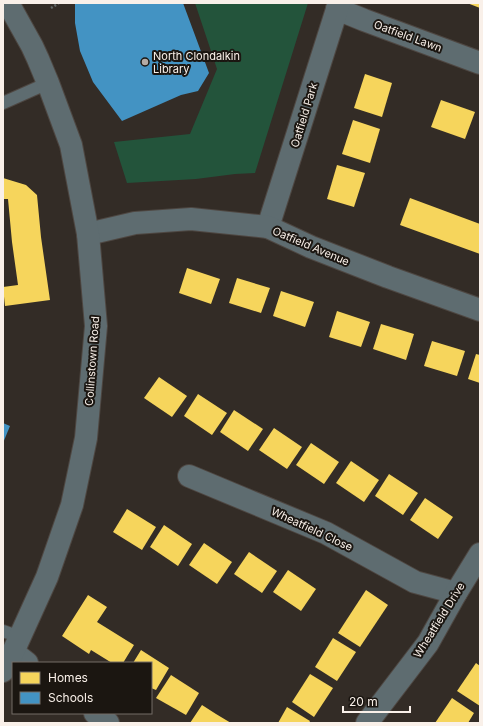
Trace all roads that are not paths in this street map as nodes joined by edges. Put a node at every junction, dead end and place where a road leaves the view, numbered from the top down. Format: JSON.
{"nodes":[{"id":1,"x":8,"y":3,"type":"edge"},
{"id":2,"x":338,"y":6,"type":"edge"},
{"id":3,"x":480,"y":62,"type":"edge"},
{"id":4,"x":48,"y":83,"type":"junction"},
{"id":5,"x":3,"y":103,"type":"edge"},
{"id":6,"x":268,"y":227,"type":"junction"},
{"id":7,"x":88,"y":234,"type":"junction"},
{"id":8,"x":480,"y":310,"type":"edge"},
{"id":9,"x":189,"y":476,"type":"dead end"},
{"id":10,"x":480,"y":554,"type":"edge"},
{"id":11,"x":456,"y":593,"type":"junction"},
{"id":12,"x":16,"y":646,"type":"edge"},
{"id":13,"x":3,"y":671,"type":"edge"},
{"id":14,"x":96,"y":714,"type":"edge"},
{"id":15,"x":108,"y":723,"type":"edge"},
{"id":16,"x":367,"y":723,"type":"edge"}],
"edges":[{"from":1,"to":4,"type":"street","name":"Collinstown Road"},
{"from":2,"to":3,"type":"street","name":"Oatfield Lawn"},
{"from":2,"to":6,"type":"street","name":"Oatfield Park"},
{"from":4,"to":5,"type":"lane"},
{"from":4,"to":7,"type":"street","name":"Collinstown Road"},
{"from":6,"to":7,"type":"street","name":"Oatfield Avenue"},
{"from":6,"to":8,"type":"street","name":"Oatfield Avenue"},
{"from":7,"to":12,"type":"street","name":"Collinstown Road"},
{"from":9,"to":11,"type":"street","name":"Wheatfield Close"},
{"from":10,"to":11,"type":"street","name":"Wheatfield Drive"},
{"from":11,"to":16,"type":"street","name":"Wheatfield Drive"},
{"from":12,"to":13,"type":"street","name":"Collinstown Road"},
{"from":14,"to":15,"type":"street"}]}
